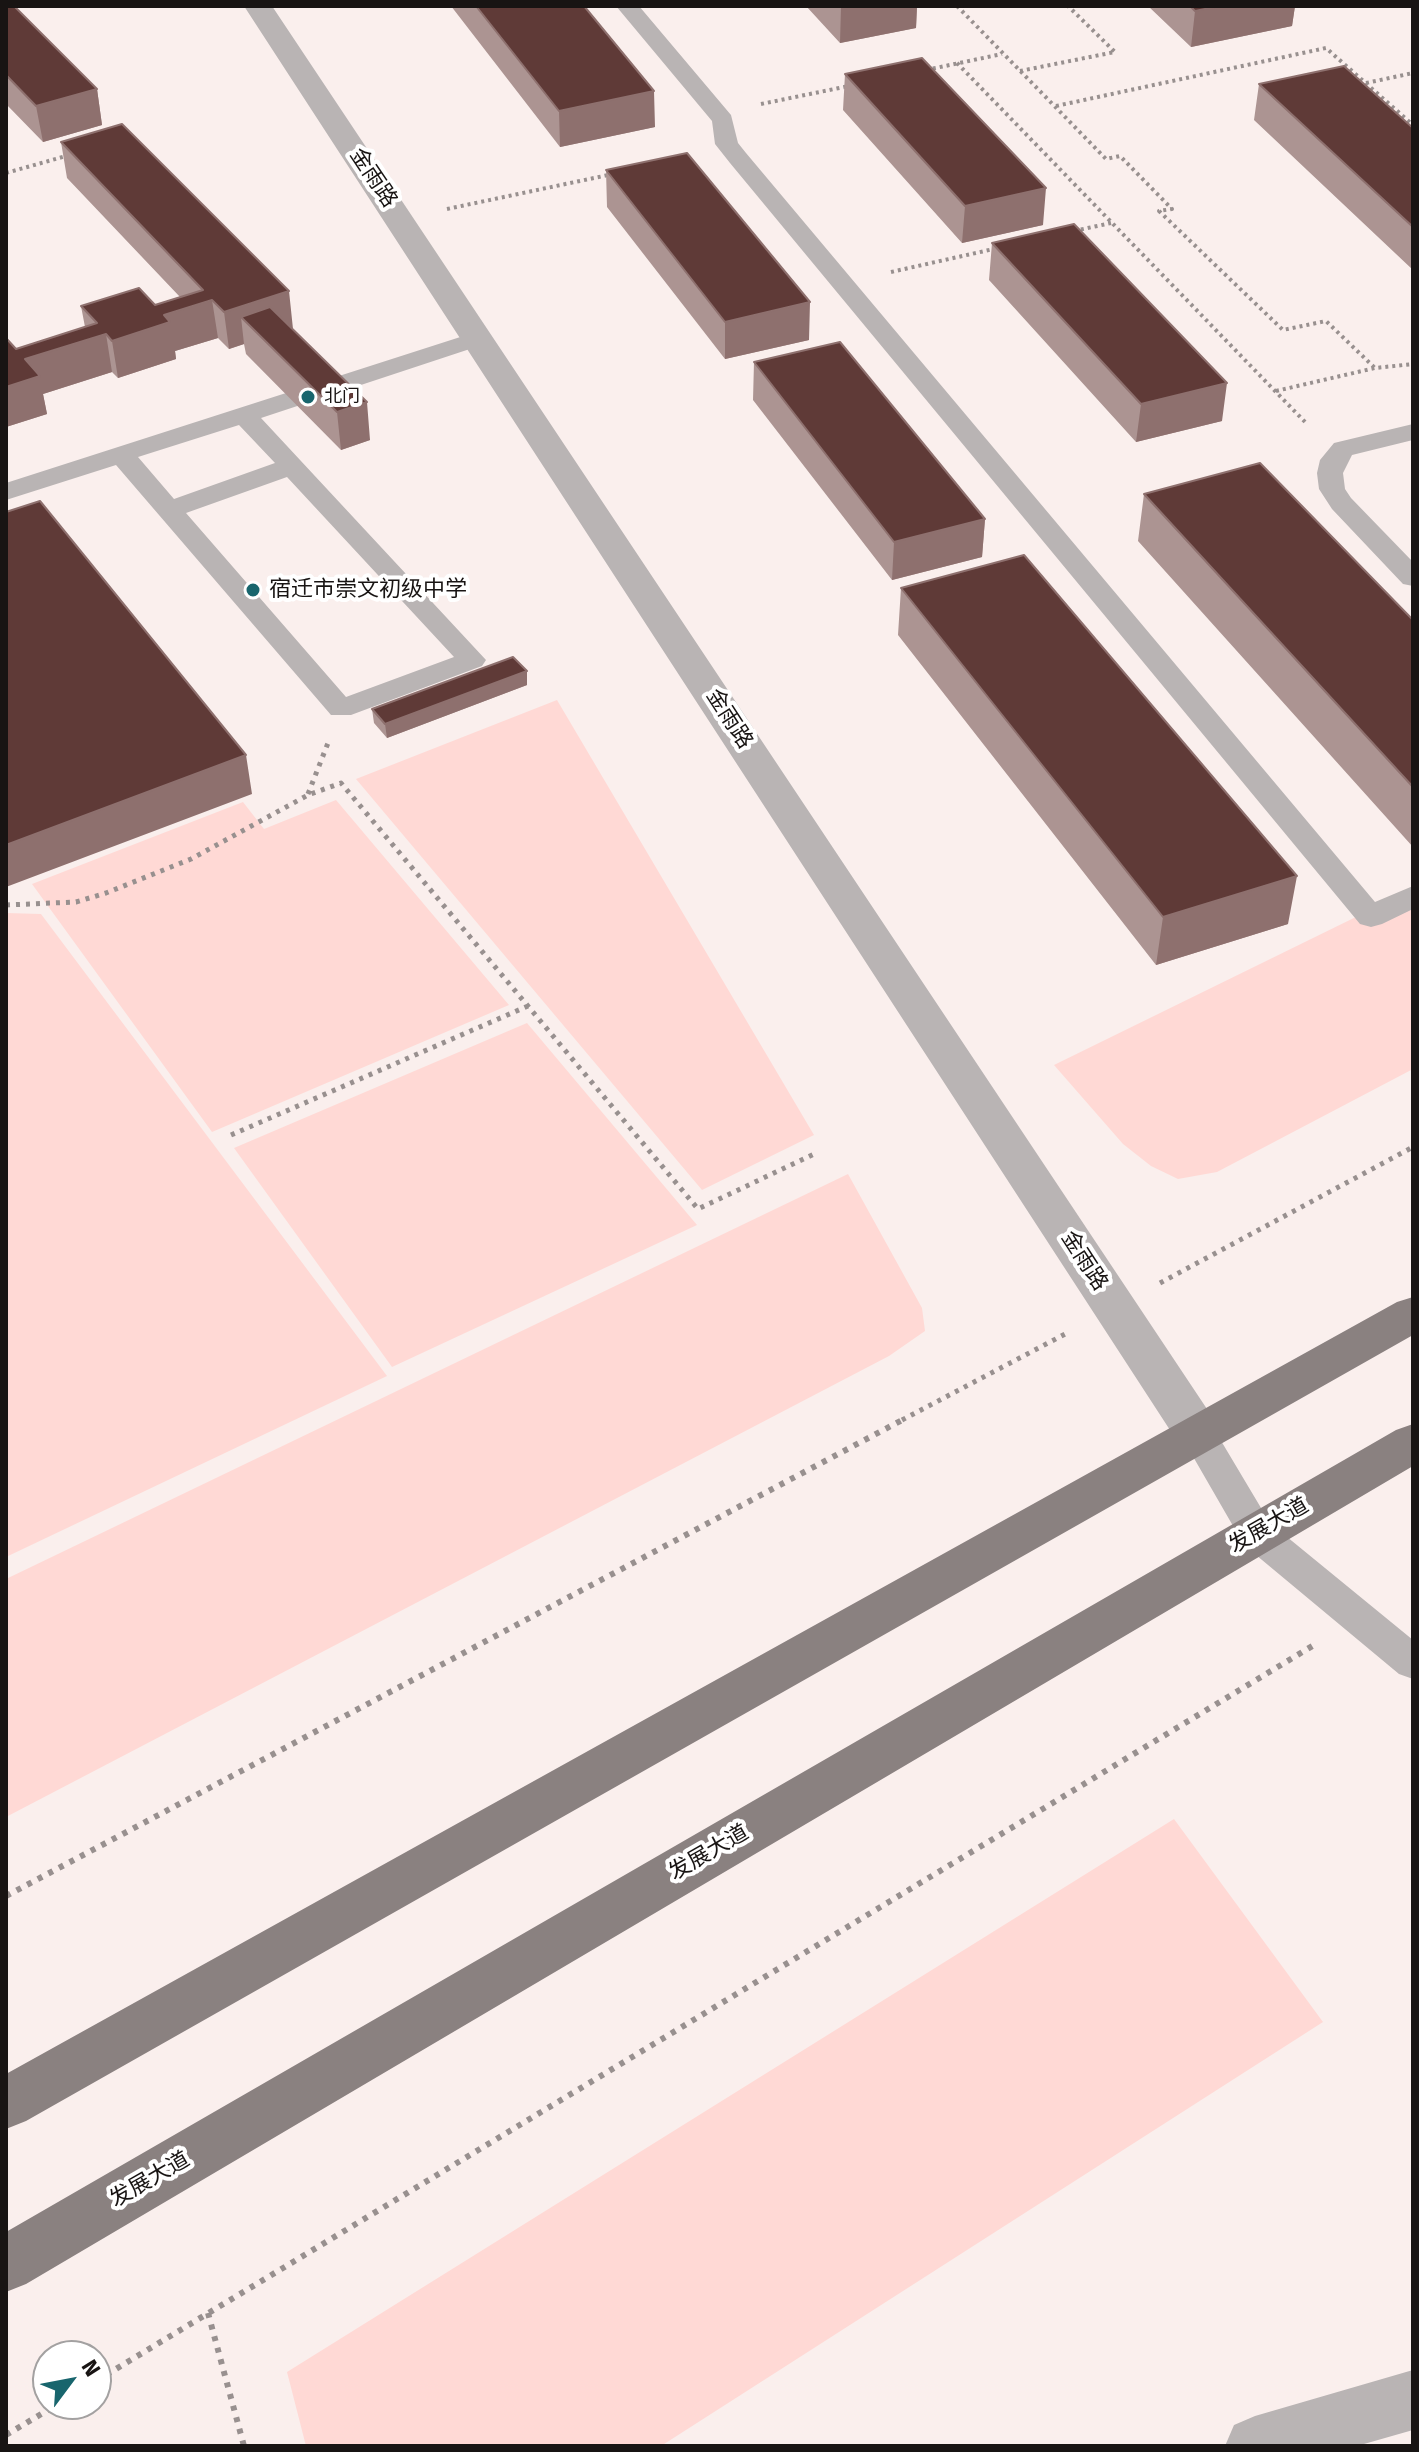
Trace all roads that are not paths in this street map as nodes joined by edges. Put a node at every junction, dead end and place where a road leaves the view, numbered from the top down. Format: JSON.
{"nodes":[{"id":1,"x":258,"y":6,"type":"edge"},
{"id":2,"x":627,"y":6,"type":"edge"},
{"id":3,"x":479,"y":338,"type":"junction"},
{"id":4,"x":244,"y":415,"type":"junction"},
{"id":5,"x":1413,"y":432,"type":"edge"},
{"id":6,"x":122,"y":455,"type":"junction"},
{"id":7,"x":292,"y":466,"type":"junction"},
{"id":8,"x":6,"y":492,"type":"edge"},
{"id":9,"x":169,"y":510,"type":"junction"},
{"id":10,"x":1413,"y":578,"type":"edge"},
{"id":11,"x":1413,"y":896,"type":"edge"},
{"id":12,"x":1413,"y":1314,"type":"edge"},
{"id":13,"x":1198,"y":1434,"type":"junction"},
{"id":14,"x":1413,"y":1443,"type":"edge"},
{"id":15,"x":1257,"y":1534,"type":"junction"},
{"id":16,"x":1413,"y":1663,"type":"edge"},
{"id":17,"x":6,"y":2103,"type":"edge"},
{"id":18,"x":6,"y":2264,"type":"edge"},
{"id":19,"x":1413,"y":2400,"type":"edge"},
{"id":20,"x":1255,"y":2446,"type":"edge"}],
"edges":[{"from":1,"to":3,"type":"street","name":"金雨路"},
{"from":2,"to":11,"type":"lane"},
{"from":3,"to":4,"type":"lane"},
{"from":3,"to":13,"type":"street","name":"金雨路"},
{"from":4,"to":6,"type":"lane"},
{"from":4,"to":7,"type":"lane"},
{"from":5,"to":10,"type":"lane"},
{"from":6,"to":8,"type":"lane"},
{"from":6,"to":9,"type":"lane"},
{"from":7,"to":9,"type":"lane"},
{"from":7,"to":9,"type":"lane"},
{"from":12,"to":13,"type":"main road"},
{"from":13,"to":15,"type":"lane"},
{"from":13,"to":17,"type":"main road"},
{"from":14,"to":15,"type":"main road","name":"发展大道"},
{"from":15,"to":16,"type":"lane"},
{"from":15,"to":18,"type":"main road","name":"发展大道"},
{"from":19,"to":20,"type":"street"}]}
